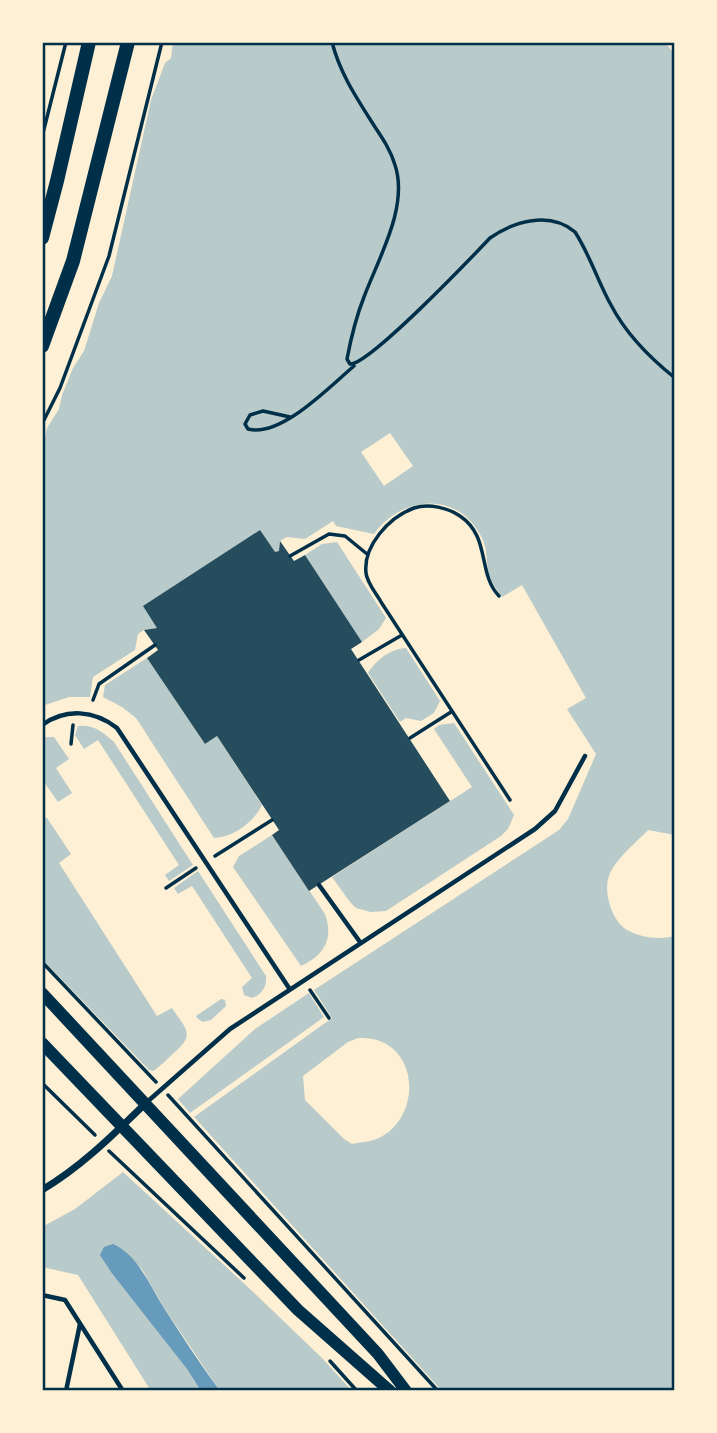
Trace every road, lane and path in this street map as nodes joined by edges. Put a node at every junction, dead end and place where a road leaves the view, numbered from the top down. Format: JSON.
{"nodes":[{"id":1,"x":66,"y":42,"type":"edge"},
{"id":2,"x":89,"y":42,"type":"edge"},
{"id":3,"x":128,"y":42,"type":"edge"},
{"id":4,"x":162,"y":42,"type":"edge"},
{"id":5,"x":332,"y":42,"type":"edge"},
{"id":6,"x":42,"y":137,"type":"edge"},
{"id":7,"x":42,"y":238,"type":"edge"},
{"id":8,"x":42,"y":346,"type":"edge"},
{"id":9,"x":356,"y":364,"type":"junction"},
{"id":10,"x":675,"y":378,"type":"edge"},
{"id":11,"x":290,"y":417,"type":"junction"},
{"id":12,"x":42,"y":424,"type":"edge"},
{"id":13,"x":367,"y":554,"type":"junction"},
{"id":14,"x":290,"y":556,"type":"dead end"},
{"id":15,"x":499,"y":596,"type":"dead end"},
{"id":16,"x":402,"y":635,"type":"junction"},
{"id":17,"x":155,"y":645,"type":"dead end"},
{"id":18,"x":359,"y":660,"type":"dead end"},
{"id":19,"x":93,"y":700,"type":"dead end"},
{"id":20,"x":452,"y":712,"type":"junction"},
{"id":21,"x":42,"y":725,"type":"edge"},
{"id":22,"x":410,"y":738,"type":"dead end"},
{"id":23,"x":585,"y":756,"type":"dead end"},
{"id":24,"x":510,"y":800,"type":"dead end"},
{"id":25,"x":272,"y":820,"type":"dead end"},
{"id":26,"x":206,"y":862,"type":"junction"},
{"id":27,"x":319,"y":885,"type":"dead end"},
{"id":28,"x":166,"y":888,"type":"dead end"},
{"id":29,"x":360,"y":942,"type":"junction"},
{"id":30,"x":42,"y":962,"type":"edge"},
{"id":31,"x":289,"y":988,"type":"junction"},
{"id":32,"x":310,"y":990,"type":"dead end"},
{"id":33,"x":42,"y":993,"type":"edge"},
{"id":34,"x":329,"y":1018,"type":"dead end"},
{"id":35,"x":42,"y":1043,"type":"edge"},
{"id":36,"x":42,"y":1083,"type":"edge"},
{"id":37,"x":162,"y":1088,"type":"junction"},
{"id":38,"x":146,"y":1103,"type":"junction"},
{"id":39,"x":121,"y":1127,"type":"junction"},
{"id":40,"x":103,"y":1145,"type":"junction"},
{"id":41,"x":42,"y":1190,"type":"edge"},
{"id":42,"x":247,"y":1282,"type":"dead end"},
{"id":43,"x":42,"y":1295,"type":"edge"},
{"id":44,"x":80,"y":1324,"type":"junction"},
{"id":45,"x":322,"y":1353,"type":"dead end"},
{"id":46,"x":66,"y":1391,"type":"edge"},
{"id":47,"x":123,"y":1391,"type":"edge"},
{"id":48,"x":357,"y":1391,"type":"edge"},
{"id":49,"x":390,"y":1391,"type":"edge"},
{"id":50,"x":406,"y":1391,"type":"edge"},
{"id":51,"x":438,"y":1391,"type":"edge"}],
"edges":[{"from":1,"to":6,"type":"path"},
{"from":2,"to":7,"type":"main road"},
{"from":3,"to":8,"type":"main road"},
{"from":4,"to":12,"type":"path"},
{"from":5,"to":9,"type":"path"},
{"from":9,"to":10,"type":"path"},
{"from":9,"to":11,"type":"path"},
{"from":11,"to":11,"type":"path"},
{"from":13,"to":14,"type":"path"},
{"from":13,"to":15,"type":"path"},
{"from":13,"to":16,"type":"path"},
{"from":16,"to":18,"type":"path"},
{"from":16,"to":20,"type":"path"},
{"from":17,"to":19,"type":"path"},
{"from":20,"to":22,"type":"path"},
{"from":20,"to":24,"type":"path"},
{"from":21,"to":26,"type":"lane"},
{"from":23,"to":29,"type":"lane"},
{"from":25,"to":26,"type":"path"},
{"from":26,"to":28,"type":"path"},
{"from":26,"to":31,"type":"lane"},
{"from":27,"to":29,"type":"lane"},
{"from":29,"to":31,"type":"lane"},
{"from":30,"to":37,"type":"path"},
{"from":31,"to":37,"type":"lane"},
{"from":32,"to":34,"type":"path"},
{"from":33,"to":38,"type":"street"},
{"from":35,"to":39,"type":"street"},
{"from":36,"to":40,"type":"path"},
{"from":37,"to":38,"type":"lane"},
{"from":37,"to":51,"type":"path"},
{"from":38,"to":39,"type":"street"},
{"from":38,"to":50,"type":"street"},
{"from":39,"to":40,"type":"street"},
{"from":39,"to":49,"type":"street"},
{"from":40,"to":41,"type":"street"},
{"from":40,"to":42,"type":"path"},
{"from":43,"to":44,"type":"lane"},
{"from":44,"to":46,"type":"lane"},
{"from":44,"to":47,"type":"lane"},
{"from":45,"to":48,"type":"path"}]}
